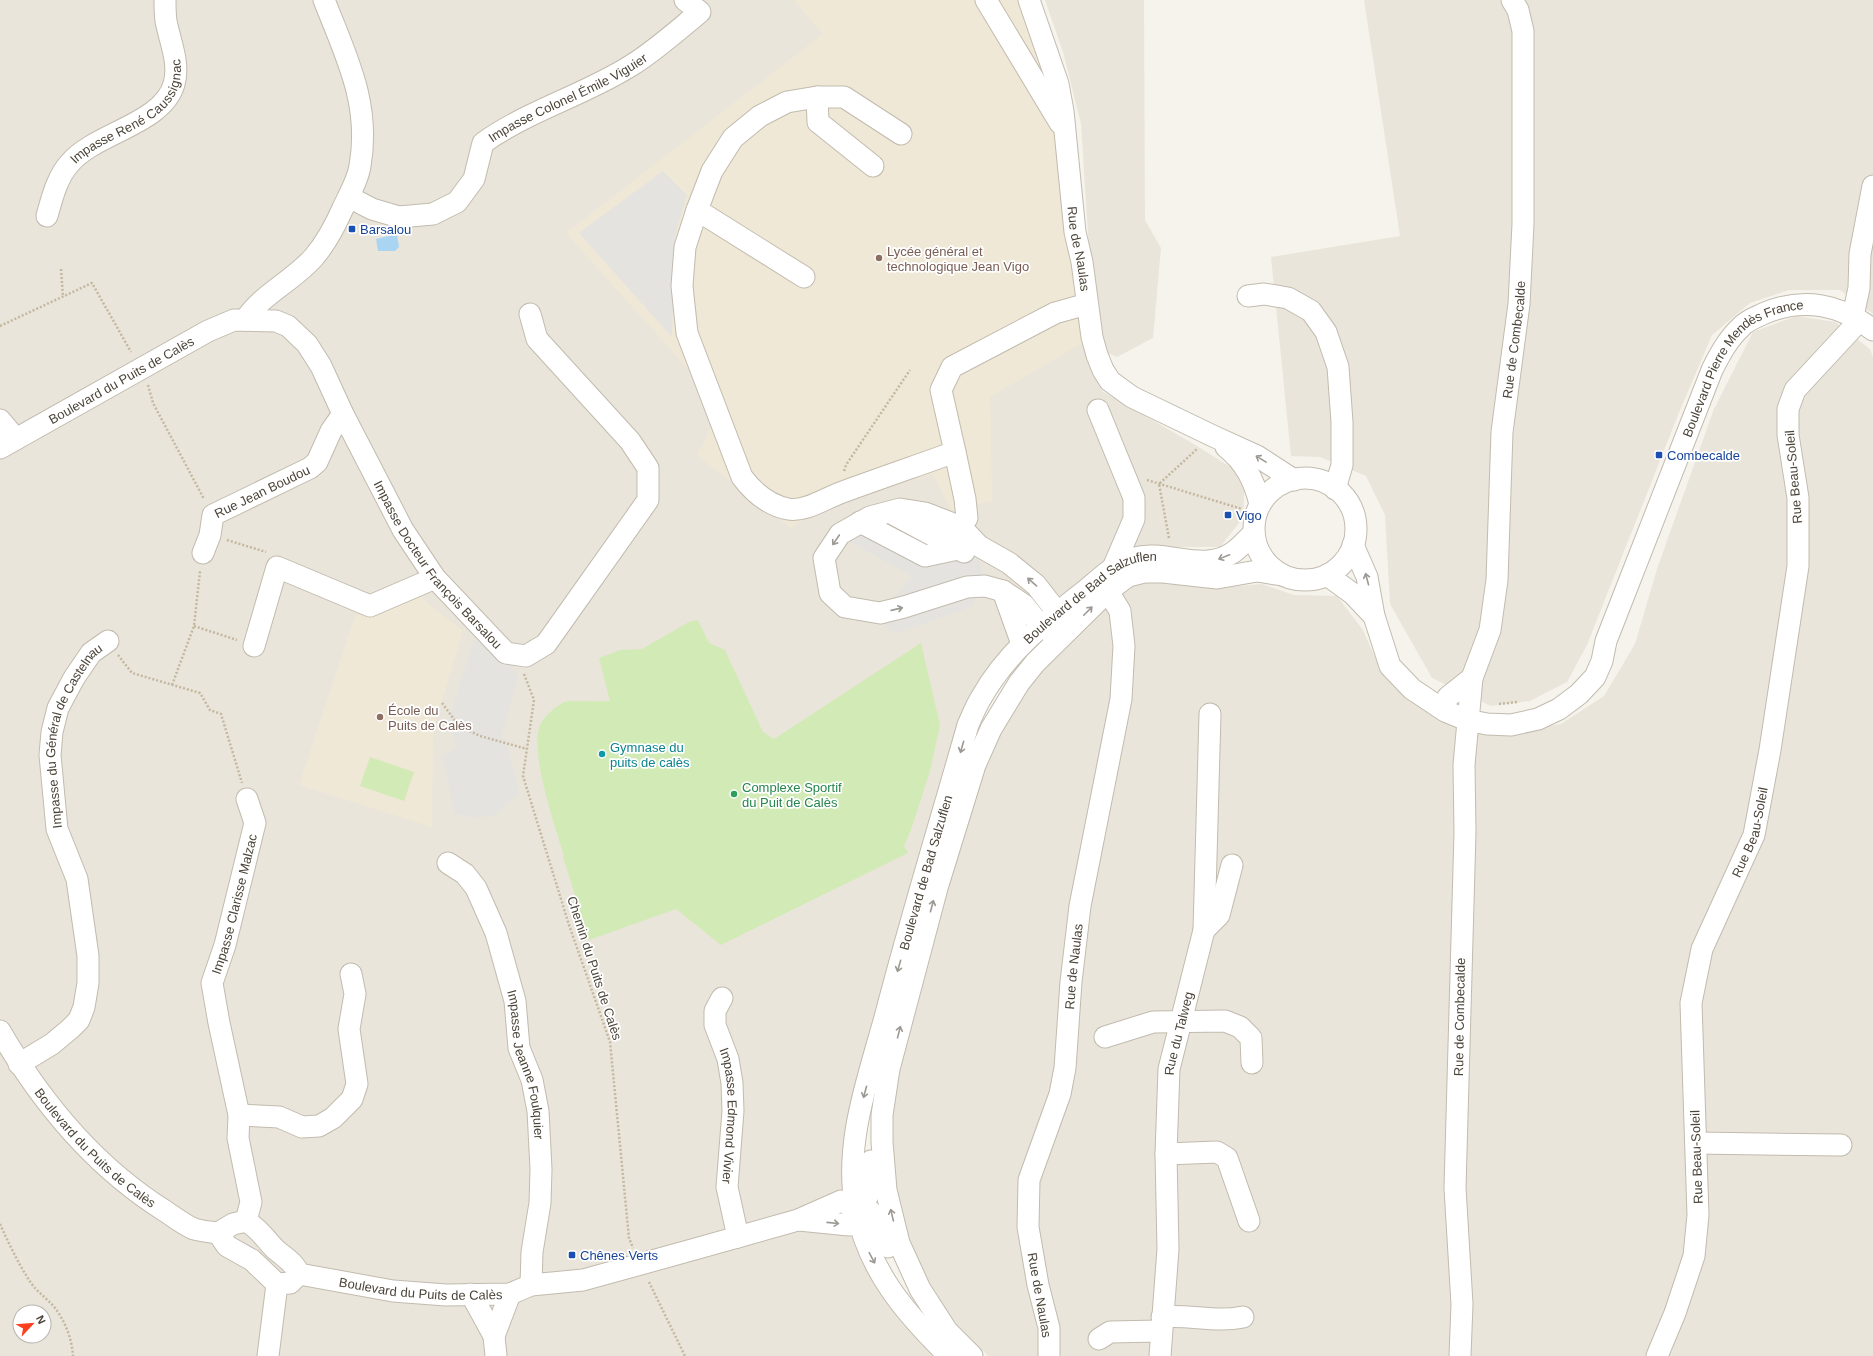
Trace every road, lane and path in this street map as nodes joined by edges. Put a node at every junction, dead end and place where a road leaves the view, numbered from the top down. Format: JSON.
{"nodes":[{"id":1,"x":165,"y":0,"type":"edge"},
{"id":2,"x":324,"y":0,"type":"edge"},
{"id":3,"x":986,"y":0,"type":"edge"},
{"id":4,"x":1029,"y":0,"type":"edge"},
{"id":5,"x":1512,"y":0,"type":"edge"},
{"id":6,"x":699,"y":4,"type":"edge"},
{"id":7,"x":817,"y":97,"type":"junction"},
{"id":8,"x":1066,"y":132,"type":"junction"},
{"id":9,"x":901,"y":134,"type":"dead end"},
{"id":10,"x":873,"y":166,"type":"dead end"},
{"id":11,"x":1873,"y":186,"type":"edge"},
{"id":12,"x":349,"y":197,"type":"junction"},
{"id":13,"x":696,"y":210,"type":"junction"},
{"id":14,"x":47,"y":216,"type":"dead end"},
{"id":15,"x":61,"y":269,"type":"dead end"},
{"id":16,"x":804,"y":277,"type":"dead end"},
{"id":17,"x":292,"y":278,"type":"junction"},
{"id":18,"x":1248,"y":296,"type":"dead end"},
{"id":19,"x":63,"y":297,"type":"junction"},
{"id":20,"x":1087,"y":304,"type":"junction"},
{"id":21,"x":530,"y":314,"type":"dead end"},
{"id":22,"x":245,"y":320,"type":"junction"},
{"id":23,"x":276,"y":321,"type":"junction"},
{"id":24,"x":1862,"y":323,"type":"edge"},
{"id":25,"x":0,"y":326,"type":"edge"},
{"id":26,"x":141,"y":369,"type":"junction"},
{"id":27,"x":910,"y":370,"type":"dead end"},
{"id":28,"x":1098,"y":410,"type":"dead end"},
{"id":29,"x":343,"y":414,"type":"junction"},
{"id":30,"x":0,"y":420,"type":"edge"},
{"id":31,"x":1213,"y":436,"type":"junction"},
{"id":32,"x":8,"y":443,"type":"edge"},
{"id":33,"x":955,"y":452,"type":"junction"},
{"id":34,"x":1125,"y":474,"type":"junction"},
{"id":35,"x":1294,"y":480,"type":"junction"},
{"id":36,"x":1159,"y":484,"type":"junction"},
{"id":37,"x":1335,"y":489,"type":"junction"},
{"id":38,"x":837,"y":494,"type":"junction"},
{"id":39,"x":890,"y":512,"type":"junction"},
{"id":40,"x":1257,"y":517,"type":"junction"},
{"id":41,"x":865,"y":519,"type":"junction"},
{"id":42,"x":961,"y":527,"type":"junction"},
{"id":43,"x":208,"y":534,"type":"junction"},
{"id":44,"x":1353,"y":544,"type":"junction"},
{"id":45,"x":979,"y":546,"type":"junction"},
{"id":46,"x":958,"y":549,"type":"junction"},
{"id":47,"x":1169,"y":557,"type":"junction"},
{"id":48,"x":277,"y":567,"type":"junction"},
{"id":49,"x":1282,"y":575,"type":"junction"},
{"id":50,"x":1327,"y":575,"type":"junction"},
{"id":51,"x":436,"y":578,"type":"junction"},
{"id":52,"x":1107,"y":579,"type":"junction"},
{"id":53,"x":1003,"y":591,"type":"junction"},
{"id":54,"x":1057,"y":612,"type":"junction"},
{"id":55,"x":1374,"y":616,"type":"junction"},
{"id":56,"x":194,"y":626,"type":"junction"},
{"id":57,"x":1054,"y":629,"type":"junction"},
{"id":58,"x":108,"y":641,"type":"joint"},
{"id":59,"x":1382,"y":642,"type":"junction"},
{"id":60,"x":1022,"y":644,"type":"junction"},
{"id":61,"x":254,"y":646,"type":"joint"},
{"id":62,"x":517,"y":654,"type":"junction"},
{"id":63,"x":172,"y":685,"type":"junction"},
{"id":64,"x":1448,"y":697,"type":"junction"},
{"id":65,"x":1469,"y":700,"type":"junction"},
{"id":66,"x":1526,"y":702,"type":"dead end"},
{"id":67,"x":442,"y":703,"type":"dead end"},
{"id":68,"x":1210,"y":714,"type":"dead end"},
{"id":69,"x":526,"y":749,"type":"junction"},
{"id":70,"x":247,"y":799,"type":"joint"},
{"id":71,"x":448,"y":863,"type":"dead end"},
{"id":72,"x":1232,"y":865,"type":"dead end"},
{"id":73,"x":1204,"y":930,"type":"junction"},
{"id":74,"x":351,"y":974,"type":"dead end"},
{"id":75,"x":722,"y":998,"type":"dead end"},
{"id":76,"x":1180,"y":1021,"type":"junction"},
{"id":77,"x":0,"y":1031,"type":"edge"},
{"id":78,"x":1105,"y":1038,"type":"dead end"},
{"id":79,"x":1252,"y":1063,"type":"dead end"},
{"id":80,"x":19,"y":1064,"type":"junction"},
{"id":81,"x":889,"y":1069,"type":"junction"},
{"id":82,"x":239,"y":1115,"type":"junction"},
{"id":83,"x":1696,"y":1143,"type":"junction"},
{"id":84,"x":1841,"y":1146,"type":"dead end"},
{"id":85,"x":1166,"y":1154,"type":"junction"},
{"id":86,"x":856,"y":1208,"type":"junction"},
{"id":87,"x":246,"y":1221,"type":"junction"},
{"id":88,"x":1249,"y":1221,"type":"dead end"},
{"id":89,"x":0,"y":1224,"type":"edge"},
{"id":90,"x":218,"y":1233,"type":"junction"},
{"id":91,"x":738,"y":1237,"type":"junction"},
{"id":92,"x":640,"y":1264,"type":"junction"},
{"id":93,"x":299,"y":1274,"type":"junction"},
{"id":94,"x":277,"y":1284,"type":"junction"},
{"id":95,"x":531,"y":1285,"type":"junction"},
{"id":96,"x":472,"y":1294,"type":"junction"},
{"id":97,"x":510,"y":1294,"type":"junction"},
{"id":98,"x":1243,"y":1317,"type":"dead end"},
{"id":99,"x":1161,"y":1324,"type":"junction"},
{"id":100,"x":947,"y":1331,"type":"junction"},
{"id":101,"x":494,"y":1336,"type":"junction"},
{"id":102,"x":1099,"y":1339,"type":"dead end"},
{"id":103,"x":73,"y":1356,"type":"edge"},
{"id":104,"x":268,"y":1356,"type":"edge"},
{"id":105,"x":496,"y":1356,"type":"edge"},
{"id":106,"x":685,"y":1356,"type":"edge"},
{"id":107,"x":949,"y":1356,"type":"edge"},
{"id":108,"x":972,"y":1356,"type":"edge"},
{"id":109,"x":1049,"y":1356,"type":"edge"},
{"id":110,"x":1160,"y":1356,"type":"edge"},
{"id":111,"x":1460,"y":1356,"type":"edge"},
{"id":112,"x":1657,"y":1356,"type":"edge"}],
"edges":[{"from":1,"to":14,"type":"street","name":"Impasse René Caussignac"},
{"from":2,"to":12,"type":"street"},
{"from":3,"to":8,"type":"street"},
{"from":4,"to":8,"type":"street","name":"Rue de Naulas"},
{"from":5,"to":65,"type":"street","name":"Rue de Combecalde"},
{"from":6,"to":12,"type":"street","name":"Impasse Colonel Émile Viguier"},
{"from":7,"to":9,"type":"street"},
{"from":7,"to":10,"type":"street"},
{"from":7,"to":13,"type":"street"},
{"from":8,"to":20,"type":"street","name":"Rue de Naulas"},
{"from":11,"to":24,"type":"street"},
{"from":12,"to":17,"type":"street"},
{"from":13,"to":16,"type":"street"},
{"from":13,"to":38,"type":"street"},
{"from":15,"to":19,"type":"path"},
{"from":17,"to":22,"type":"street"},
{"from":17,"to":23,"type":"street"},
{"from":18,"to":37,"type":"street"},
{"from":19,"to":25,"type":"path"},
{"from":19,"to":26,"type":"path"},
{"from":20,"to":31,"type":"street","name":"Rue de Naulas"},
{"from":20,"to":33,"type":"street"},
{"from":21,"to":62,"type":"street","name":"Impasse Docteur François Barsalou"},
{"from":22,"to":23,"type":"street","name":"Boulevard du Puits de Calès"},
{"from":22,"to":26,"type":"street","name":"Boulevard du Puits de Calès"},
{"from":23,"to":29,"type":"street","name":"Impasse Docteur François Barsalou"},
{"from":24,"to":65,"type":"street","name":"Boulevard Pierre Mendès France"},
{"from":24,"to":83,"type":"street","name":"Rue Beau-Soleil"},
{"from":26,"to":32,"type":"street","name":"Boulevard du Puits de Calès"},
{"from":26,"to":43,"type":"path"},
{"from":27,"to":38,"type":"path"},
{"from":28,"to":34,"type":"street"},
{"from":29,"to":43,"type":"street","name":"Rue Jean Boudou"},
{"from":29,"to":51,"type":"street","name":"Impasse Docteur François Barsalou"},
{"from":30,"to":32,"type":"street"},
{"from":35,"to":31,"type":"street","name":"Rue de Naulas","one_way":true},
{"from":31,"to":36,"type":"path"},
{"from":31,"to":40,"type":"street","name":"Rue de Naulas"},
{"from":33,"to":38,"type":"street"},
{"from":33,"to":42,"type":"street"},
{"from":34,"to":36,"type":"path"},
{"from":34,"to":52,"type":"street"},
{"from":35,"to":37,"type":"street"},
{"from":35,"to":40,"type":"street"},
{"from":36,"to":40,"type":"path"},
{"from":36,"to":47,"type":"path"},
{"from":37,"to":44,"type":"street"},
{"from":39,"to":41,"type":"street"},
{"from":39,"to":42,"type":"street"},
{"from":39,"to":46,"type":"street"},
{"from":40,"to":47,"type":"street","name":"Boulevard de Bad Salzuflen","one_way":true},
{"from":40,"to":49,"type":"street"},
{"from":41,"to":46,"type":"street"},
{"from":41,"to":53,"type":"street","one_way":true},
{"from":42,"to":45,"type":"street"},
{"from":43,"to":48,"type":"path"},
{"from":43,"to":56,"type":"path"},
{"from":44,"to":50,"type":"street"},
{"from":55,"to":44,"type":"street","name":"Boulevard Pierre Mendès France","one_way":true},
{"from":45,"to":46,"type":"street"},
{"from":54,"to":45,"type":"street","one_way":true},
{"from":47,"to":52,"type":"street","name":"Boulevard de Bad Salzuflen"},
{"from":48,"to":51,"type":"street"},
{"from":48,"to":61,"type":"street"},
{"from":49,"to":50,"type":"street"},
{"from":49,"to":52,"type":"street","name":"Boulevard de Bad Salzuflen"},
{"from":50,"to":55,"type":"street","name":"Boulevard Pierre Mendès France"},
{"from":51,"to":62,"type":"street","name":"Impasse Docteur François Barsalou"},
{"from":52,"to":54,"type":"street","name":"Boulevard de Bad Salzuflen"},
{"from":57,"to":52,"type":"street","name":"Boulevard de Bad Salzuflen","one_way":true},
{"from":52,"to":109,"type":"street","name":"Rue de Naulas"},
{"from":53,"to":57,"type":"street"},
{"from":53,"to":60,"type":"street"},
{"from":54,"to":57,"type":"street","name":"Boulevard de Bad Salzuflen"},
{"from":55,"to":59,"type":"street","name":"Boulevard Pierre Mendès France"},
{"from":56,"to":61,"type":"path"},
{"from":56,"to":63,"type":"path"},
{"from":57,"to":60,"type":"street","name":"Boulevard de Bad Salzuflen"},
{"from":81,"to":57,"type":"street","name":"Boulevard de Bad Salzuflen","one_way":true},
{"from":58,"to":63,"type":"path"},
{"from":58,"to":80,"type":"street","name":"Impasse du Général de Castelnau"},
{"from":59,"to":64,"type":"street","name":"Boulevard Pierre Mendès France"},
{"from":59,"to":65,"type":"street","name":"Boulevard Pierre Mendès France"},
{"from":60,"to":86,"type":"street","name":"Boulevard de Bad Salzuflen","one_way":true},
{"from":62,"to":69,"type":"path","name":"Chemin du Puits de Calès"},
{"from":63,"to":70,"type":"path"},
{"from":64,"to":65,"type":"street"},
{"from":64,"to":65,"type":"street","name":"Boulevard Pierre Mendès France"},
{"from":65,"to":66,"type":"path"},
{"from":65,"to":111,"type":"street","name":"Rue de Combecalde"},
{"from":67,"to":69,"type":"path"},
{"from":68,"to":73,"type":"street","name":"Rue du Talweg"},
{"from":69,"to":92,"type":"path","name":"Chemin du Puits de Calès"},
{"from":70,"to":82,"type":"street","name":"Impasse Clarisse Malzac"},
{"from":71,"to":95,"type":"street","name":"Impasse Jeanne Foulquier"},
{"from":72,"to":73,"type":"street"},
{"from":73,"to":76,"type":"street","name":"Rue du Talweg"},
{"from":74,"to":82,"type":"street"},
{"from":75,"to":91,"type":"street","name":"Impasse Edmond Vivier"},
{"from":76,"to":78,"type":"street"},
{"from":76,"to":79,"type":"street"},
{"from":76,"to":85,"type":"street","name":"Rue du Talweg"},
{"from":77,"to":80,"type":"street","name":"Boulevard du Puits de Calès"},
{"from":80,"to":90,"type":"street","name":"Boulevard du Puits de Calès"},
{"from":81,"to":86,"type":"street"},
{"from":100,"to":81,"type":"street","name":"Boulevard de Bad Salzuflen","one_way":true},
{"from":82,"to":87,"type":"street","name":"Impasse Clarisse Malzac"},
{"from":83,"to":84,"type":"street"},
{"from":83,"to":112,"type":"street","name":"Rue Beau-Soleil"},
{"from":85,"to":88,"type":"street"},
{"from":85,"to":99,"type":"street","name":"Rue du Talweg"},
{"from":86,"to":91,"type":"street","name":"Boulevard du Puits de Calès"},
{"from":86,"to":100,"type":"street","name":"Boulevard du Puits de Calès"},
{"from":86,"to":107,"type":"street","name":"Boulevard de Bad Salzuflen","one_way":true},
{"from":87,"to":90,"type":"street"},
{"from":87,"to":93,"type":"street"},
{"from":89,"to":103,"type":"path"},
{"from":90,"to":94,"type":"street"},
{"from":91,"to":92,"type":"street","name":"Boulevard du Puits de Calès"},
{"from":92,"to":95,"type":"street","name":"Boulevard du Puits de Calès"},
{"from":92,"to":106,"type":"path","name":"Chemin du Puits de Calès"},
{"from":93,"to":94,"type":"street"},
{"from":93,"to":96,"type":"street","name":"Boulevard du Puits de Calès"},
{"from":94,"to":104,"type":"street"},
{"from":95,"to":97,"type":"street","name":"Boulevard du Puits de Calès"},
{"from":96,"to":97,"type":"street","name":"Boulevard du Puits de Calès"},
{"from":96,"to":101,"type":"street"},
{"from":97,"to":101,"type":"street"},
{"from":98,"to":99,"type":"street"},
{"from":99,"to":102,"type":"street"},
{"from":99,"to":110,"type":"street","name":"Rue du Talweg"},
{"from":100,"to":108,"type":"street","name":"Boulevard de Bad Salzuflen"},
{"from":101,"to":105,"type":"street"}]}
